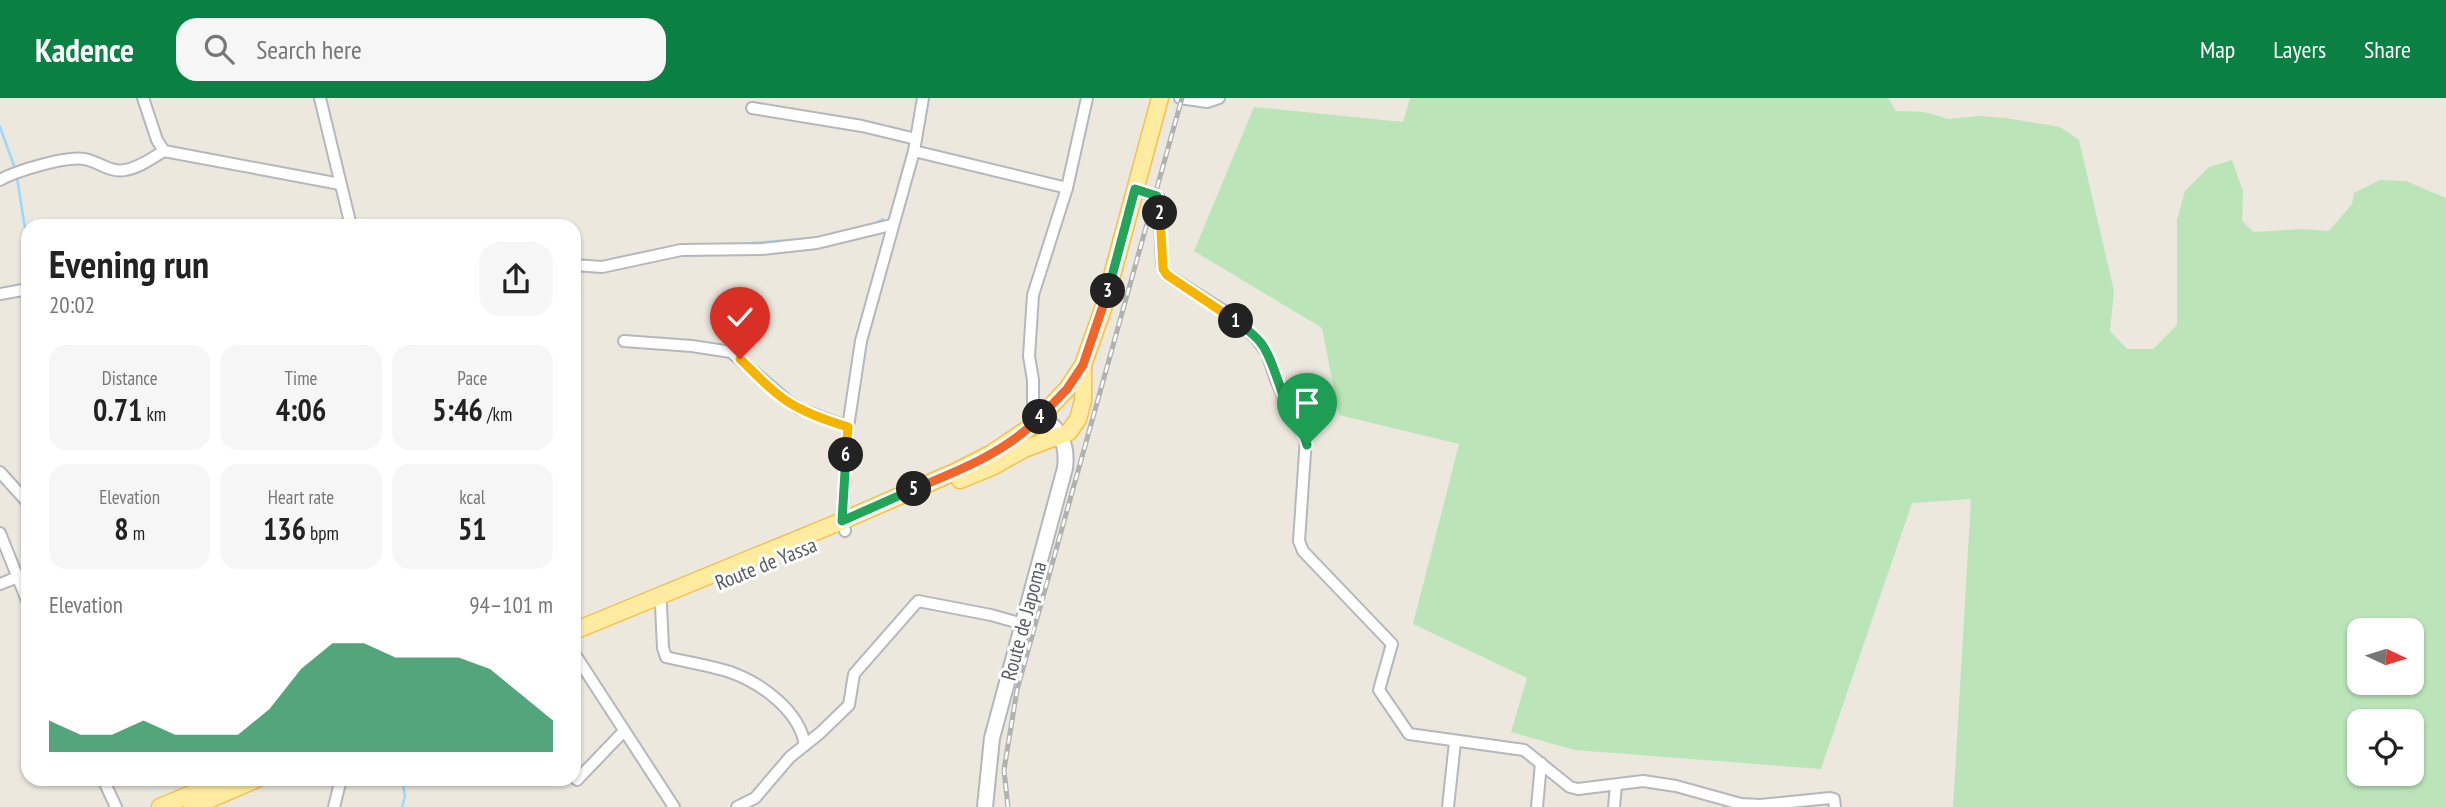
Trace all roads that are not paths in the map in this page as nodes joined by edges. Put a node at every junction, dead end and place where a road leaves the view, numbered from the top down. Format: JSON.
{"nodes":[{"id":1,"x":143,"y":98,"type":"edge"},
{"id":2,"x":320,"y":98,"type":"edge"},
{"id":3,"x":923,"y":98,"type":"edge"},
{"id":4,"x":1087,"y":98,"type":"edge"},
{"id":5,"x":1160,"y":98,"type":"edge"},
{"id":6,"x":1180,"y":98,"type":"edge"},
{"id":7,"x":1219,"y":98,"type":"edge"},
{"id":8,"x":752,"y":108,"type":"dead end"},
{"id":9,"x":916,"y":139,"type":"junction"},
{"id":10,"x":164,"y":151,"type":"junction"},
{"id":11,"x":914,"y":151,"type":"junction"},
{"id":12,"x":0,"y":180,"type":"edge"},
{"id":13,"x":340,"y":184,"type":"junction"},
{"id":14,"x":1067,"y":188,"type":"junction"},
{"id":15,"x":1135,"y":189,"type":"junction"},
{"id":16,"x":349,"y":219,"type":"edge"},
{"id":17,"x":891,"y":225,"type":"junction"},
{"id":18,"x":581,"y":266,"type":"edge"},
{"id":19,"x":21,"y":290,"type":"edge"},
{"id":20,"x":0,"y":294,"type":"edge"},
{"id":21,"x":624,"y":341,"type":"dead end"},
{"id":22,"x":1083,"y":365,"type":"junction"},
{"id":23,"x":1042,"y":415,"type":"junction"},
{"id":24,"x":848,"y":427,"type":"junction"},
{"id":25,"x":1062,"y":436,"type":"junction"},
{"id":26,"x":993,"y":459,"type":"junction"},
{"id":27,"x":0,"y":472,"type":"edge"},
{"id":28,"x":21,"y":495,"type":"edge"},
{"id":29,"x":843,"y":526,"type":"junction"},
{"id":30,"x":0,"y":533,"type":"edge"},
{"id":31,"x":21,"y":573,"type":"edge"},
{"id":32,"x":21,"y":575,"type":"edge"},
{"id":33,"x":0,"y":584,"type":"edge"},
{"id":34,"x":662,"y":605,"type":"junction"},
{"id":35,"x":1023,"y":624,"type":"junction"},
{"id":36,"x":581,"y":628,"type":"edge"},
{"id":37,"x":581,"y":637,"type":"edge"},
{"id":38,"x":581,"y":664,"type":"edge"},
{"id":39,"x":624,"y":731,"type":"junction"},
{"id":40,"x":1455,"y":742,"type":"junction"},
{"id":41,"x":804,"y":745,"type":"junction"},
{"id":42,"x":1541,"y":763,"type":"junction"},
{"id":43,"x":581,"y":776,"type":"edge"},
{"id":44,"x":1616,"y":785,"type":"junction"},
{"id":45,"x":106,"y":786,"type":"edge"},
{"id":46,"x":210,"y":786,"type":"edge"},
{"id":47,"x":241,"y":786,"type":"edge"},
{"id":48,"x":339,"y":786,"type":"edge"},
{"id":49,"x":743,"y":806,"type":"edge"},
{"id":50,"x":116,"y":807,"type":"edge"},
{"id":51,"x":160,"y":807,"type":"edge"},
{"id":52,"x":192,"y":807,"type":"edge"},
{"id":53,"x":334,"y":807,"type":"edge"},
{"id":54,"x":674,"y":807,"type":"edge"},
{"id":55,"x":985,"y":807,"type":"edge"},
{"id":56,"x":1448,"y":807,"type":"edge"},
{"id":57,"x":1537,"y":807,"type":"edge"},
{"id":58,"x":1614,"y":807,"type":"edge"},
{"id":59,"x":1835,"y":807,"type":"edge"}],
"edges":[{"from":1,"to":10,"type":"street"},
{"from":2,"to":13,"type":"street"},
{"from":3,"to":9,"type":"street"},
{"from":4,"to":14,"type":"street"},
{"from":5,"to":15,"type":"main road"},
{"from":6,"to":7,"type":"street"},
{"from":8,"to":9,"type":"street"},
{"from":9,"to":11,"type":"street"},
{"from":10,"to":12,"type":"street"},
{"from":10,"to":13,"type":"street"},
{"from":11,"to":14,"type":"street"},
{"from":11,"to":17,"type":"street"},
{"from":13,"to":16,"type":"street"},
{"from":14,"to":23,"type":"street"},
{"from":15,"to":22,"type":"main road"},
{"from":15,"to":40,"type":"street"},
{"from":17,"to":18,"type":"street"},
{"from":17,"to":24,"type":"street"},
{"from":19,"to":20,"type":"street"},
{"from":21,"to":24,"type":"street"},
{"from":22,"to":23,"type":"main road"},
{"from":22,"to":25,"type":"main road"},
{"from":23,"to":25,"type":"street"},
{"from":23,"to":26,"type":"main road"},
{"from":24,"to":29,"type":"street"},
{"from":25,"to":26,"type":"main road"},
{"from":25,"to":35,"type":"street","name":"Route de Japoma"},
{"from":26,"to":29,"type":"main road","name":"Route de Yassa"},
{"from":27,"to":28,"type":"street"},
{"from":29,"to":34,"type":"main road","name":"Route de Yassa"},
{"from":29,"to":36,"type":"main road","name":"Route de Yassa"},
{"from":30,"to":31,"type":"street"},
{"from":32,"to":33,"type":"street"},
{"from":34,"to":37,"type":"main road","name":"Route de Yassa"},
{"from":34,"to":41,"type":"street"},
{"from":35,"to":41,"type":"street"},
{"from":35,"to":55,"type":"street","name":"Route de Japoma"},
{"from":38,"to":39,"type":"street"},
{"from":39,"to":43,"type":"street"},
{"from":39,"to":54,"type":"street"},
{"from":40,"to":42,"type":"street"},
{"from":40,"to":56,"type":"street"},
{"from":41,"to":49,"type":"street"},
{"from":42,"to":44,"type":"street"},
{"from":42,"to":57,"type":"street"},
{"from":44,"to":58,"type":"street"},
{"from":44,"to":59,"type":"street"},
{"from":45,"to":50,"type":"street"},
{"from":46,"to":51,"type":"main road"},
{"from":47,"to":52,"type":"main road"},
{"from":48,"to":53,"type":"street"}]}
